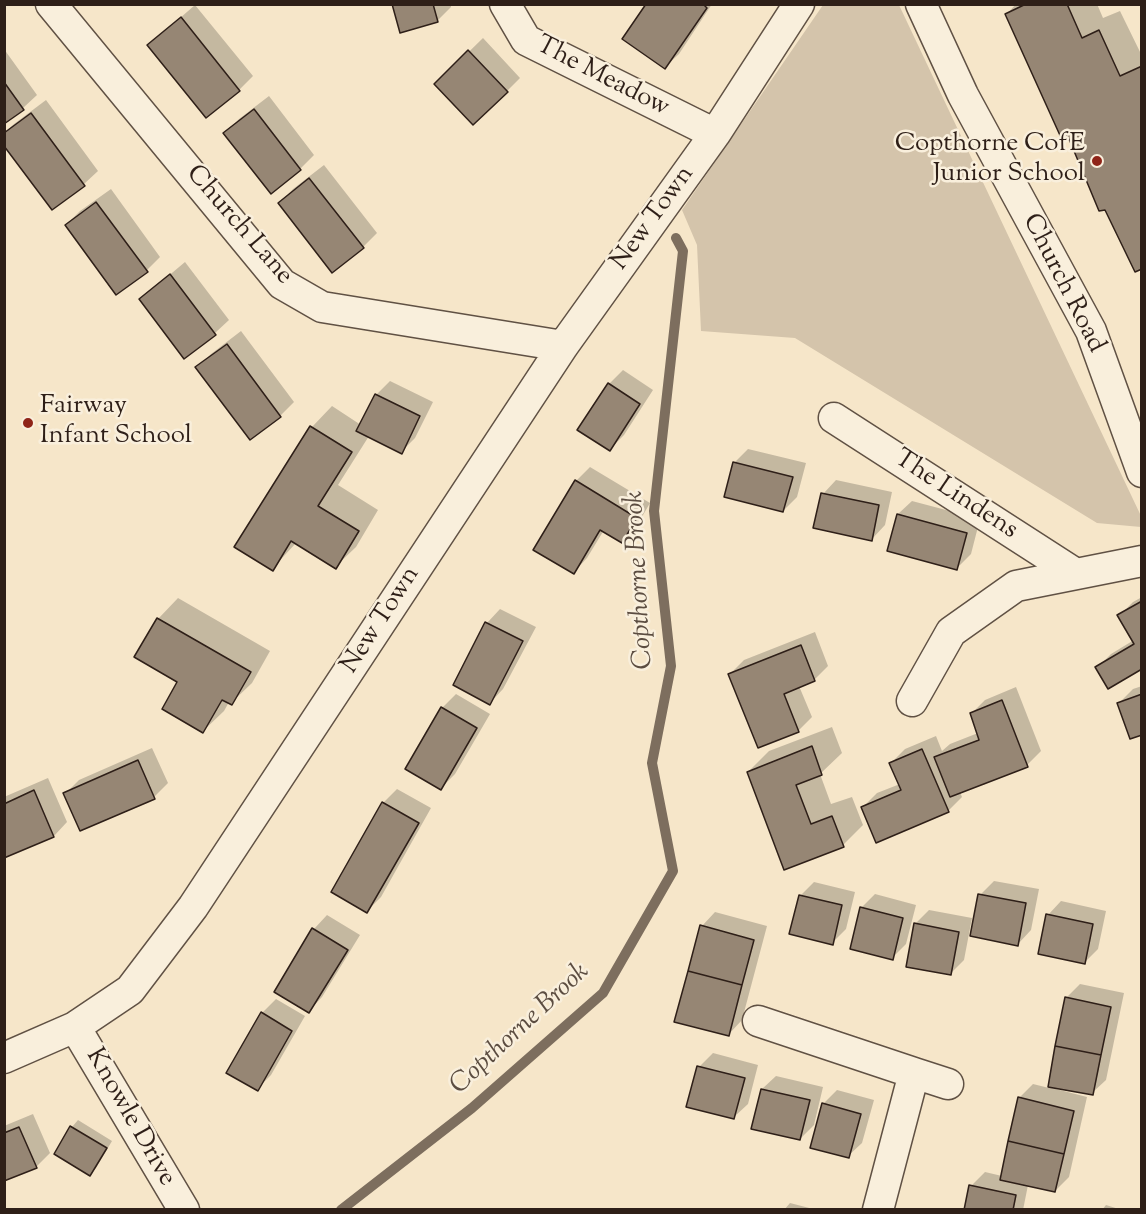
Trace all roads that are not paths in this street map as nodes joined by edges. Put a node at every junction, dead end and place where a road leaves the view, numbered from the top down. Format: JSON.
{"nodes":[{"id":1,"x":51,"y":4,"type":"edge"},
{"id":2,"x":505,"y":4,"type":"edge"},
{"id":3,"x":799,"y":4,"type":"edge"},
{"id":4,"x":921,"y":4,"type":"edge"},
{"id":5,"x":715,"y":134,"type":"junction"},
{"id":6,"x":563,"y":346,"type":"junction"},
{"id":7,"x":834,"y":418,"type":"dead end"},
{"id":8,"x":1142,"y":472,"type":"edge"},
{"id":9,"x":1142,"y":561,"type":"edge"},
{"id":10,"x":1076,"y":574,"type":"junction"},
{"id":11,"x":912,"y":702,"type":"dead end"},
{"id":12,"x":758,"y":1021,"type":"dead end"},
{"id":13,"x":75,"y":1027,"type":"junction"},
{"id":14,"x":4,"y":1058,"type":"edge"},
{"id":15,"x":914,"y":1073,"type":"junction"},
{"id":16,"x":948,"y":1084,"type":"dead end"},
{"id":17,"x":184,"y":1209,"type":"edge"},
{"id":18,"x":878,"y":1209,"type":"edge"}],
"edges":[{"from":1,"to":6,"type":"street","name":"Church Lane"},
{"from":2,"to":5,"type":"street","name":"The Meadow"},
{"from":3,"to":5,"type":"street","name":"New Town"},
{"from":4,"to":8,"type":"street","name":"Church Road"},
{"from":5,"to":6,"type":"street","name":"New Town"},
{"from":6,"to":13,"type":"street","name":"New Town"},
{"from":7,"to":10,"type":"street","name":"The Lindens"},
{"from":9,"to":10,"type":"street"},
{"from":10,"to":11,"type":"street"},
{"from":12,"to":15,"type":"street"},
{"from":13,"to":14,"type":"street","name":"New Town"},
{"from":13,"to":17,"type":"street","name":"Knowle Drive"},
{"from":15,"to":16,"type":"street"},
{"from":15,"to":18,"type":"street"}]}
